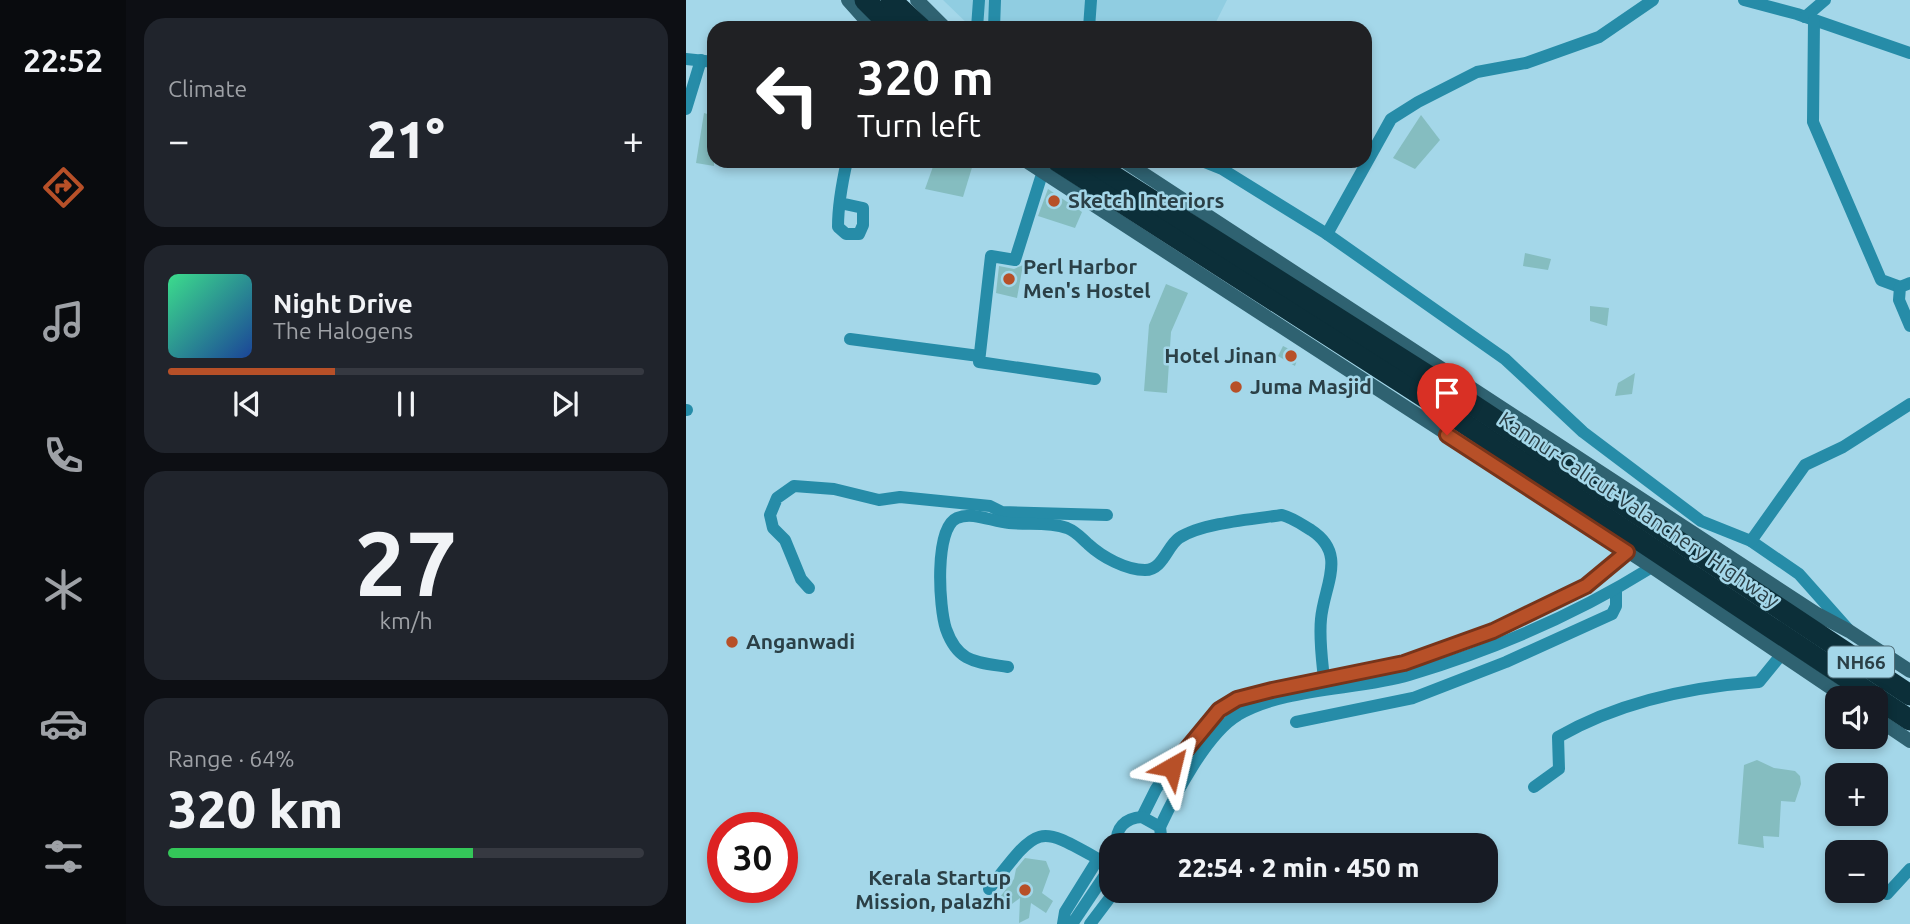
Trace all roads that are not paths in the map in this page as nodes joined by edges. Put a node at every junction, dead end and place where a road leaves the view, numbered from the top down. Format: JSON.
{"nodes":[{"id":1,"x":848,"y":0,"type":"edge"},
{"id":2,"x":917,"y":0,"type":"edge"},
{"id":3,"x":979,"y":0,"type":"edge"},
{"id":4,"x":995,"y":0,"type":"edge"},
{"id":5,"x":1091,"y":0,"type":"edge"},
{"id":6,"x":1653,"y":0,"type":"edge"},
{"id":7,"x":1744,"y":0,"type":"edge"},
{"id":8,"x":1825,"y":0,"type":"edge"},
{"id":9,"x":876,"y":9,"type":"edge"},
{"id":10,"x":1809,"y":18,"type":"junction"},
{"id":11,"x":904,"y":21,"type":"edge"},
{"id":12,"x":938,"y":21,"type":"edge"},
{"id":13,"x":978,"y":21,"type":"edge"},
{"id":14,"x":994,"y":21,"type":"edge"},
{"id":15,"x":1089,"y":21,"type":"edge"},
{"id":16,"x":1910,"y":53,"type":"edge"},
{"id":17,"x":686,"y":59,"type":"edge"},
{"id":18,"x":707,"y":61,"type":"edge"},
{"id":19,"x":707,"y":63,"type":"edge"},
{"id":20,"x":686,"y":109,"type":"edge"},
{"id":21,"x":1372,"y":153,"type":"edge"},
{"id":22,"x":846,"y":168,"type":"edge"},
{"id":23,"x":1049,"y":168,"type":"edge"},
{"id":24,"x":1051,"y":168,"type":"edge"},
{"id":25,"x":1051,"y":168,"type":"edge"},
{"id":26,"x":1101,"y":168,"type":"edge"},
{"id":27,"x":1135,"y":168,"type":"edge"},
{"id":28,"x":1220,"y":168,"type":"edge"},
{"id":29,"x":1363,"y":168,"type":"edge"},
{"id":30,"x":840,"y":203,"type":"dead end"},
{"id":31,"x":1326,"y":234,"type":"junction"},
{"id":32,"x":1905,"y":285,"type":"edge"},
{"id":33,"x":1910,"y":326,"type":"edge"},
{"id":34,"x":850,"y":339,"type":"dead end"},
{"id":35,"x":979,"y":356,"type":"junction"},
{"id":36,"x":1095,"y":379,"type":"dead end"},
{"id":37,"x":1910,"y":404,"type":"edge"},
{"id":38,"x":1107,"y":515,"type":"dead end"},
{"id":39,"x":1050,"y":520,"type":"junction"},
{"id":40,"x":1751,"y":541,"type":"junction"},
{"id":41,"x":1627,"y":552,"type":"junction"},
{"id":42,"x":1652,"y":567,"type":"junction"},
{"id":43,"x":809,"y":588,"type":"dead end"},
{"id":44,"x":1615,"y":590,"type":"junction"},
{"id":45,"x":1849,"y":631,"type":"junction"},
{"id":46,"x":1796,"y":642,"type":"junction"},
{"id":47,"x":1008,"y":667,"type":"dead end"},
{"id":48,"x":1910,"y":671,"type":"edge"},
{"id":49,"x":1324,"y":679,"type":"junction"},
{"id":50,"x":1835,"y":686,"type":"edge"},
{"id":51,"x":1910,"y":695,"type":"edge"},
{"id":52,"x":1910,"y":720,"type":"edge"},
{"id":53,"x":1296,"y":722,"type":"dead end"},
{"id":54,"x":1888,"y":726,"type":"edge"},
{"id":55,"x":1910,"y":741,"type":"edge"},
{"id":56,"x":1534,"y":787,"type":"dead end"},
{"id":57,"x":1142,"y":817,"type":"junction"},
{"id":58,"x":1160,"y":827,"type":"junction"},
{"id":59,"x":1118,"y":833,"type":"edge"},
{"id":60,"x":1161,"y":833,"type":"edge"},
{"id":61,"x":1098,"y":859,"type":"joint"},
{"id":62,"x":1910,"y":869,"type":"edge"},
{"id":63,"x":1099,"y":884,"type":"edge"},
{"id":64,"x":989,"y":889,"type":"dead end"},
{"id":65,"x":1888,"y":893,"type":"edge"},
{"id":66,"x":1106,"y":903,"type":"edge"},
{"id":67,"x":1063,"y":924,"type":"edge"},
{"id":68,"x":1072,"y":924,"type":"edge"},
{"id":69,"x":1090,"y":924,"type":"edge"}],
"edges":[{"from":1,"to":9,"type":"street"},
{"from":2,"to":12,"type":"street"},
{"from":3,"to":13,"type":"street"},
{"from":4,"to":14,"type":"street"},
{"from":5,"to":15,"type":"street"},
{"from":6,"to":21,"type":"street"},
{"from":7,"to":10,"type":"street"},
{"from":8,"to":10,"type":"street"},
{"from":9,"to":11,"type":"highway"},
{"from":10,"to":16,"type":"street"},
{"from":10,"to":32,"type":"street"},
{"from":17,"to":18,"type":"street"},
{"from":19,"to":20,"type":"street"},
{"from":22,"to":30,"type":"street"},
{"from":23,"to":35,"type":"street"},
{"from":24,"to":41,"type":"street"},
{"from":25,"to":46,"type":"highway","name":"Kannur-Calicut-Valanchery Highway","number":"NH66"},
{"from":26,"to":46,"type":"highway","number":"NH66"},
{"from":27,"to":45,"type":"street"},
{"from":28,"to":31,"type":"street"},
{"from":29,"to":31,"type":"street"},
{"from":31,"to":40,"type":"street"},
{"from":32,"to":33,"type":"street"},
{"from":34,"to":35,"type":"street"},
{"from":35,"to":36,"type":"street"},
{"from":37,"to":40,"type":"street"},
{"from":38,"to":39,"type":"street"},
{"from":39,"to":43,"type":"street"},
{"from":39,"to":47,"type":"street"},
{"from":39,"to":49,"type":"street"},
{"from":40,"to":45,"type":"street"},
{"from":41,"to":42,"type":"street"},
{"from":41,"to":49,"type":"street"},
{"from":42,"to":44,"type":"street"},
{"from":42,"to":46,"type":"street"},
{"from":44,"to":53,"type":"street"},
{"from":44,"to":58,"type":"street"},
{"from":45,"to":48,"type":"street"},
{"from":46,"to":50,"type":"street"},
{"from":46,"to":51,"type":"highway","name":"Kannur-Calicut-Valanchery Highway","number":"NH66"},
{"from":46,"to":52,"type":"highway","name":"Kannur-Calicut-Valanchery Highway","number":"NH66"},
{"from":46,"to":56,"type":"street"},
{"from":49,"to":57,"type":"street"},
{"from":54,"to":55,"type":"street"},
{"from":57,"to":58,"type":"street"},
{"from":57,"to":59,"type":"street"},
{"from":58,"to":60,"type":"street"},
{"from":61,"to":64,"type":"street"},
{"from":61,"to":67,"type":"street"},
{"from":62,"to":65,"type":"street"},
{"from":63,"to":68,"type":"street"},
{"from":66,"to":69,"type":"street"}]}
